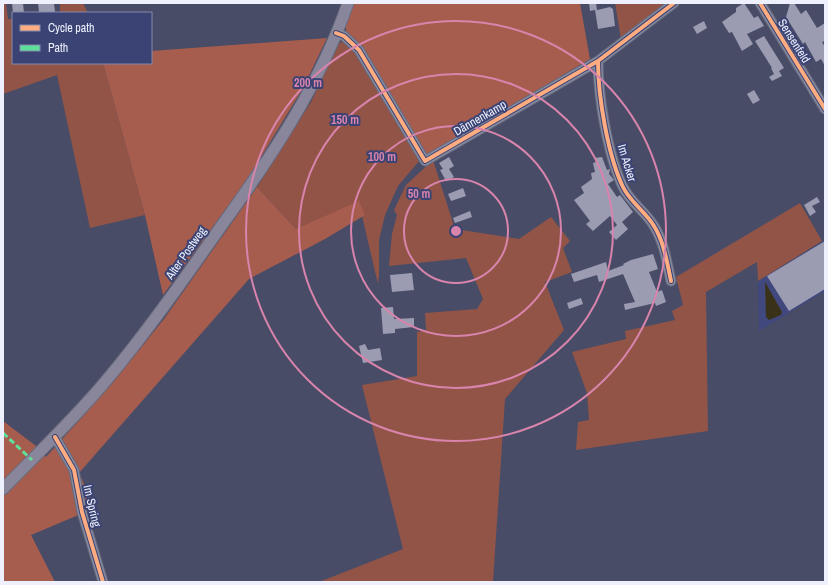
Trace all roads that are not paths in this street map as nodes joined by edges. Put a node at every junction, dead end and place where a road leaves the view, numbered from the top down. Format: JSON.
{"nodes":[{"id":1,"x":348,"y":3,"type":"edge"},
{"id":2,"x":674,"y":3,"type":"edge"},
{"id":3,"x":760,"y":3,"type":"edge"},
{"id":4,"x":336,"y":33,"type":"junction"},
{"id":5,"x":598,"y":61,"type":"junction"},
{"id":6,"x":825,"y":109,"type":"edge"},
{"id":7,"x":671,"y":281,"type":"dead end"},
{"id":8,"x":54,"y":437,"type":"junction"},
{"id":9,"x":3,"y":489,"type":"edge"},
{"id":10,"x":103,"y":582,"type":"edge"}],
"edges":[{"from":1,"to":4,"type":"main road","name":"Alter Postweg"},
{"from":2,"to":5,"type":"street","name":"Dännenkamp"},
{"from":3,"to":6,"type":"street","name":"Sensenfeld"},
{"from":4,"to":5,"type":"street","name":"Dännenkamp"},
{"from":4,"to":8,"type":"main road","name":"Alter Postweg"},
{"from":5,"to":7,"type":"street","name":"Im Acker"},
{"from":8,"to":9,"type":"main road","name":"Alter Postweg"},
{"from":8,"to":10,"type":"street","name":"Im Spring"}]}
